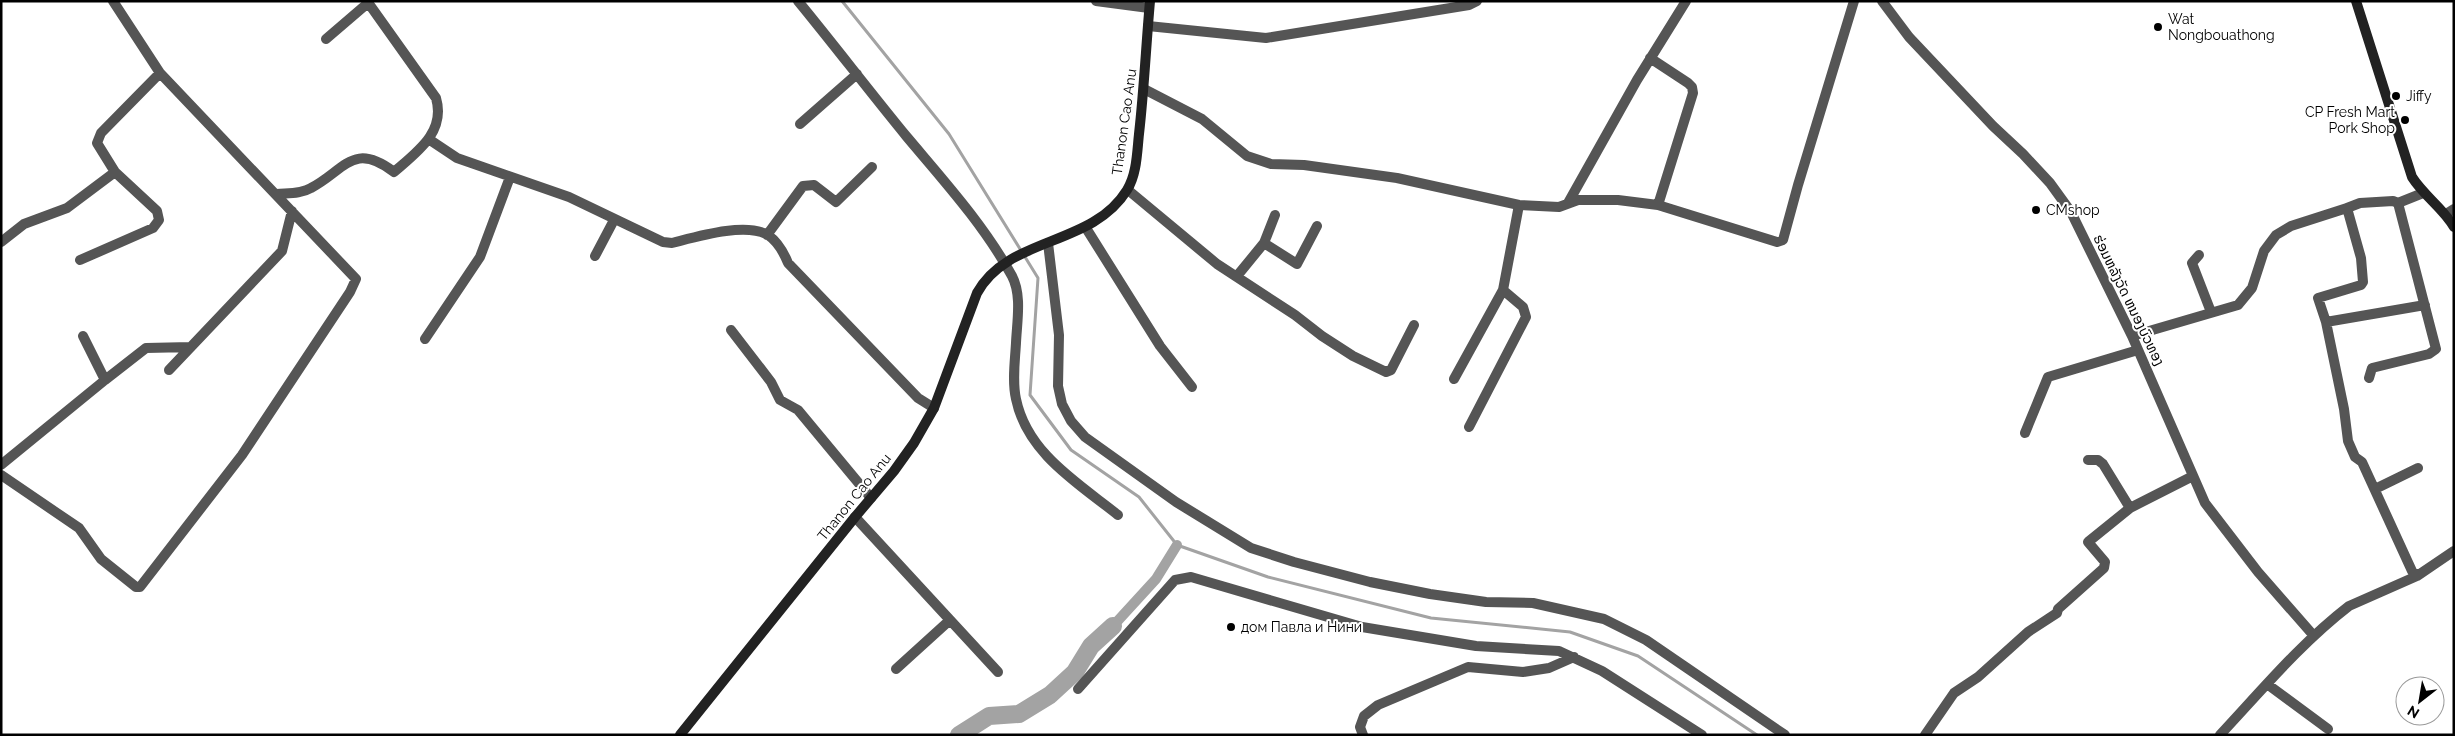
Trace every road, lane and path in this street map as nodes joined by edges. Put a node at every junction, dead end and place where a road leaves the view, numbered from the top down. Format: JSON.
{"nodes":[{"id":1,"x":113,"y":1,"type":"edge"},
{"id":2,"x":798,"y":1,"type":"edge"},
{"id":3,"x":1096,"y":1,"type":"edge"},
{"id":4,"x":1477,"y":1,"type":"edge"},
{"id":5,"x":1686,"y":1,"type":"edge"},
{"id":6,"x":1854,"y":1,"type":"edge"},
{"id":7,"x":1882,"y":1,"type":"edge"},
{"id":8,"x":2356,"y":1,"type":"edge"},
{"id":9,"x":368,"y":2,"type":"edge"},
{"id":10,"x":1150,"y":5,"type":"edge"},
{"id":11,"x":1148,"y":26,"type":"junction"},
{"id":12,"x":326,"y":39,"type":"dead end"},
{"id":13,"x":1650,"y":58,"type":"junction"},
{"id":14,"x":160,"y":73,"type":"junction"},
{"id":15,"x":857,"y":74,"type":"junction"},
{"id":16,"x":1144,"y":89,"type":"junction"},
{"id":17,"x":800,"y":124,"type":"dead end"},
{"id":18,"x":430,"y":140,"type":"junction"},
{"id":19,"x":872,"y":167,"type":"dead end"},
{"id":20,"x":115,"y":172,"type":"junction"},
{"id":21,"x":510,"y":177,"type":"junction"},
{"id":22,"x":1128,"y":190,"type":"junction"},
{"id":23,"x":2423,"y":192,"type":"junction"},
{"id":24,"x":276,"y":194,"type":"junction"},
{"id":25,"x":1568,"y":203,"type":"junction"},
{"id":26,"x":2398,"y":203,"type":"junction"},
{"id":27,"x":1519,"y":205,"type":"junction"},
{"id":28,"x":1658,"y":205,"type":"junction"},
{"id":29,"x":2348,"y":208,"type":"junction"},
{"id":30,"x":292,"y":211,"type":"junction"},
{"id":31,"x":2450,"y":211,"type":"edge"},
{"id":32,"x":1276,"y":215,"type":"dead end"},
{"id":33,"x":614,"y":220,"type":"junction"},
{"id":34,"x":1317,"y":226,"type":"dead end"},
{"id":35,"x":2454,"y":227,"type":"edge"},
{"id":36,"x":1086,"y":228,"type":"junction"},
{"id":37,"x":767,"y":235,"type":"junction"},
{"id":38,"x":1,"y":242,"type":"edge"},
{"id":39,"x":1048,"y":243,"type":"junction"},
{"id":40,"x":1264,"y":243,"type":"junction"},
{"id":41,"x":2200,"y":255,"type":"dead end"},
{"id":42,"x":595,"y":256,"type":"dead end"},
{"id":43,"x":80,"y":260,"type":"dead end"},
{"id":44,"x":1008,"y":261,"type":"junction"},
{"id":45,"x":1237,"y":276,"type":"junction"},
{"id":46,"x":1503,"y":290,"type":"junction"},
{"id":47,"x":2425,"y":305,"type":"junction"},
{"id":48,"x":2212,"y":312,"type":"junction"},
{"id":49,"x":2326,"y":322,"type":"junction"},
{"id":50,"x":1414,"y":326,"type":"dead end"},
{"id":51,"x":731,"y":330,"type":"dead end"},
{"id":52,"x":83,"y":336,"type":"dead end"},
{"id":53,"x":2132,"y":336,"type":"junction"},
{"id":54,"x":425,"y":339,"type":"dead end"},
{"id":55,"x":191,"y":347,"type":"junction"},
{"id":56,"x":2138,"y":350,"type":"junction"},
{"id":57,"x":169,"y":370,"type":"dead end"},
{"id":58,"x":2369,"y":378,"type":"dead end"},
{"id":59,"x":105,"y":380,"type":"junction"},
{"id":60,"x":1454,"y":380,"type":"dead end"},
{"id":61,"x":1192,"y":387,"type":"dead end"},
{"id":62,"x":934,"y":408,"type":"junction"},
{"id":63,"x":1469,"y":427,"type":"dead end"},
{"id":64,"x":2025,"y":433,"type":"dead end"},
{"id":65,"x":2088,"y":460,"type":"dead end"},
{"id":66,"x":1,"y":465,"type":"edge"},
{"id":67,"x":2418,"y":468,"type":"dead end"},
{"id":68,"x":1,"y":475,"type":"edge"},
{"id":69,"x":2192,"y":476,"type":"junction"},
{"id":70,"x":2374,"y":489,"type":"junction"},
{"id":71,"x":871,"y":498,"type":"junction"},
{"id":72,"x":2130,"y":508,"type":"junction"},
{"id":73,"x":1118,"y":515,"type":"dead end"},
{"id":74,"x":855,"y":516,"type":"junction"},
{"id":75,"x":2454,"y":551,"type":"edge"},
{"id":76,"x":2417,"y":576,"type":"junction"},
{"id":77,"x":950,"y":620,"type":"junction"},
{"id":78,"x":2314,"y":636,"type":"junction"},
{"id":79,"x":1574,"y":657,"type":"junction"},
{"id":80,"x":896,"y":669,"type":"dead end"},
{"id":81,"x":998,"y":672,"type":"dead end"},
{"id":82,"x":2267,"y":684,"type":"junction"},
{"id":83,"x":1078,"y":689,"type":"dead end"},
{"id":84,"x":2328,"y":729,"type":"dead end"},
{"id":85,"x":680,"y":735,"type":"edge"},
{"id":86,"x":1363,"y":735,"type":"edge"},
{"id":87,"x":1702,"y":735,"type":"edge"},
{"id":88,"x":1785,"y":735,"type":"edge"},
{"id":89,"x":1925,"y":735,"type":"edge"},
{"id":90,"x":2220,"y":735,"type":"edge"}],
"edges":[{"from":1,"to":14,"type":"street"},
{"from":2,"to":15,"type":"street"},
{"from":3,"to":10,"type":"street"},
{"from":4,"to":11,"type":"street"},
{"from":5,"to":13,"type":"street"},
{"from":6,"to":28,"type":"street"},
{"from":7,"to":53,"type":"street","name":"ຮ່ອມຫລັງວັດ ຫນອງບົວທອງ"},
{"from":8,"to":23,"type":"street"},
{"from":9,"to":12,"type":"street"},
{"from":9,"to":18,"type":"street"},
{"from":10,"to":11,"type":"street","name":"Thanon Cao Anu"},
{"from":11,"to":16,"type":"street","name":"Thanon Cao Anu"},
{"from":13,"to":25,"type":"street"},
{"from":13,"to":28,"type":"street"},
{"from":14,"to":20,"type":"street"},
{"from":14,"to":24,"type":"street"},
{"from":15,"to":17,"type":"street"},
{"from":15,"to":44,"type":"street"},
{"from":16,"to":22,"type":"street","name":"Thanon Cao Anu"},
{"from":16,"to":27,"type":"street"},
{"from":18,"to":21,"type":"street"},
{"from":18,"to":24,"type":"street"},
{"from":19,"to":37,"type":"street"},
{"from":20,"to":38,"type":"street"},
{"from":20,"to":43,"type":"street"},
{"from":21,"to":33,"type":"street"},
{"from":21,"to":54,"type":"street"},
{"from":22,"to":36,"type":"street","name":"Thanon Cao Anu"},
{"from":22,"to":45,"type":"street"},
{"from":23,"to":26,"type":"street"},
{"from":23,"to":31,"type":"street"},
{"from":24,"to":30,"type":"street"},
{"from":25,"to":27,"type":"street"},
{"from":25,"to":28,"type":"street"},
{"from":26,"to":29,"type":"street"},
{"from":26,"to":47,"type":"street"},
{"from":27,"to":46,"type":"street"},
{"from":29,"to":48,"type":"street"},
{"from":29,"to":49,"type":"street"},
{"from":30,"to":55,"type":"street"},
{"from":30,"to":68,"type":"street"},
{"from":31,"to":35,"type":"street"},
{"from":32,"to":40,"type":"street"},
{"from":33,"to":37,"type":"street"},
{"from":33,"to":42,"type":"street"},
{"from":34,"to":40,"type":"street"},
{"from":36,"to":39,"type":"street","name":"Thanon Cao Anu"},
{"from":36,"to":61,"type":"street"},
{"from":37,"to":62,"type":"street"},
{"from":39,"to":44,"type":"street","name":"Thanon Cao Anu"},
{"from":39,"to":88,"type":"street"},
{"from":40,"to":45,"type":"street"},
{"from":41,"to":48,"type":"street"},
{"from":44,"to":62,"type":"street","name":"Thanon Cao Anu"},
{"from":44,"to":73,"type":"street"},
{"from":45,"to":50,"type":"street"},
{"from":46,"to":60,"type":"street"},
{"from":46,"to":63,"type":"street"},
{"from":47,"to":49,"type":"street"},
{"from":47,"to":58,"type":"street"},
{"from":48,"to":53,"type":"street"},
{"from":49,"to":70,"type":"street"},
{"from":51,"to":71,"type":"street"},
{"from":52,"to":59,"type":"street"},
{"from":53,"to":56,"type":"street","name":"ຮ່ອມຫລັງວັດ ຫນອງບົວທອງ"},
{"from":55,"to":57,"type":"street"},
{"from":55,"to":59,"type":"street"},
{"from":56,"to":64,"type":"street"},
{"from":56,"to":69,"type":"street","name":"ຮ່ອມຫລັງວັດ ຫນອງບົວທອງ"},
{"from":59,"to":66,"type":"street"},
{"from":62,"to":71,"type":"street","name":"Thanon Cao Anu"},
{"from":65,"to":72,"type":"street"},
{"from":67,"to":70,"type":"street"},
{"from":69,"to":72,"type":"street"},
{"from":69,"to":78,"type":"street","name":"ຮ່ອມຫລັງວັດ ຫນອງບົວທອງ"},
{"from":70,"to":76,"type":"street"},
{"from":71,"to":74,"type":"street","name":"Thanon Cao Anu"},
{"from":72,"to":89,"type":"street"},
{"from":74,"to":77,"type":"street"},
{"from":74,"to":85,"type":"street","name":"Thanon Cao Anu"},
{"from":75,"to":76,"type":"street"},
{"from":76,"to":78,"type":"street"},
{"from":77,"to":80,"type":"street"},
{"from":77,"to":81,"type":"street"},
{"from":78,"to":82,"type":"street"},
{"from":79,"to":83,"type":"street"},
{"from":79,"to":86,"type":"street"},
{"from":79,"to":87,"type":"street"},
{"from":82,"to":84,"type":"street"},
{"from":82,"to":90,"type":"street"}]}
